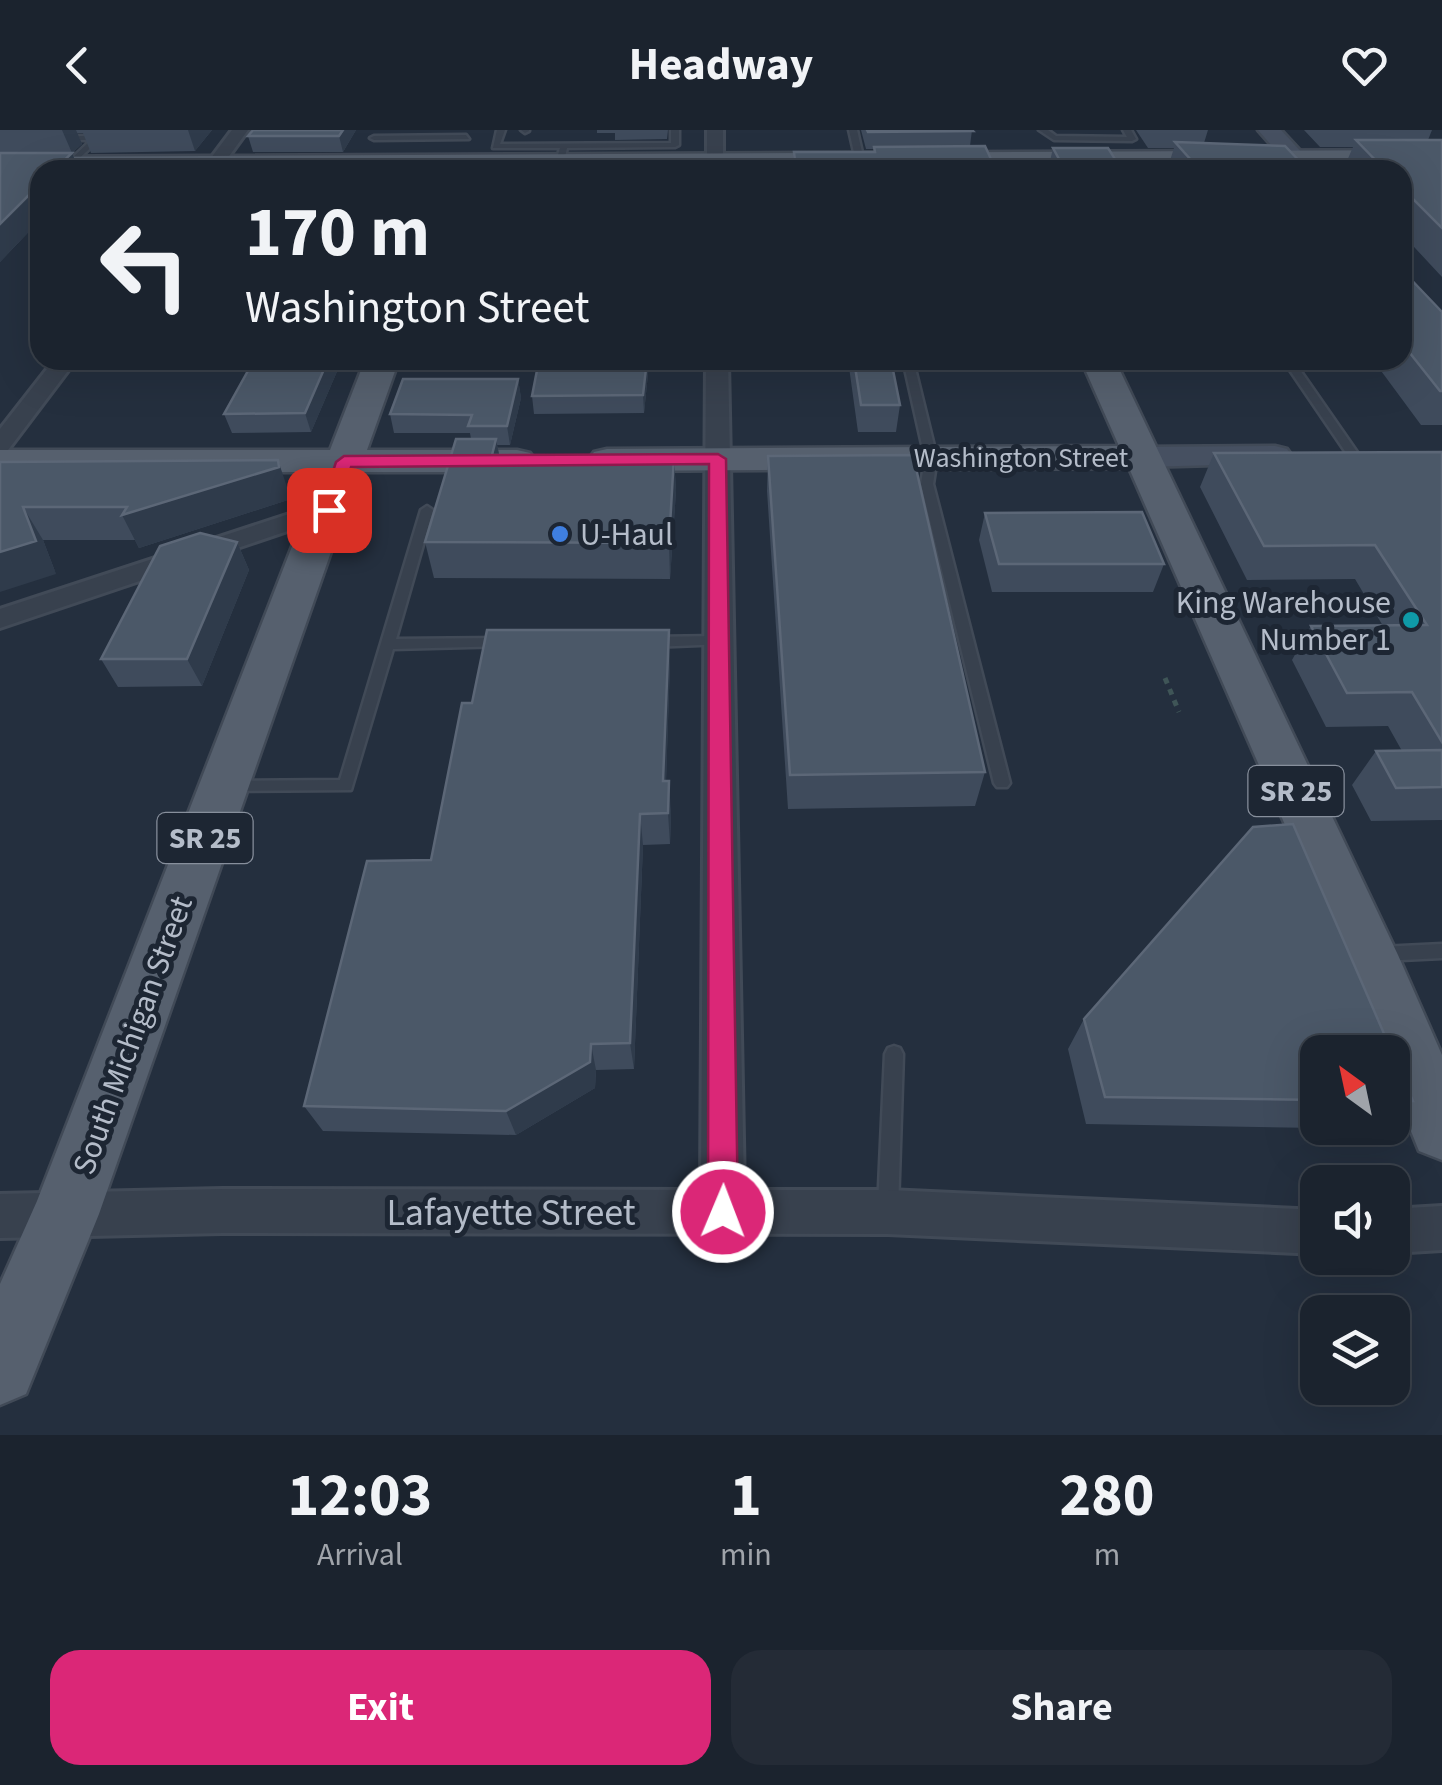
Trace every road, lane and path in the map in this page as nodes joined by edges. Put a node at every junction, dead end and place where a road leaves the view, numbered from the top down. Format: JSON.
{"nodes":[{"id":1,"x":240,"y":130,"type":"edge"},
{"id":2,"x":379,"y":130,"type":"edge"},
{"id":3,"x":501,"y":130,"type":"edge"},
{"id":4,"x":549,"y":130,"type":"edge"},
{"id":5,"x":610,"y":130,"type":"edge"},
{"id":6,"x":675,"y":130,"type":"edge"},
{"id":7,"x":715,"y":130,"type":"edge"},
{"id":8,"x":853,"y":130,"type":"edge"},
{"id":9,"x":992,"y":130,"type":"edge"},
{"id":10,"x":1043,"y":130,"type":"edge"},
{"id":11,"x":1126,"y":130,"type":"edge"},
{"id":12,"x":1269,"y":130,"type":"edge"},
{"id":13,"x":467,"y":133,"type":"edge"},
{"id":14,"x":415,"y":134,"type":"edge"},
{"id":15,"x":524,"y":136,"type":"edge"},
{"id":16,"x":41,"y":138,"type":"dead end"},
{"id":17,"x":609,"y":146,"type":"junction"},
{"id":18,"x":645,"y":149,"type":"junction"},
{"id":19,"x":556,"y":152,"type":"junction"},
{"id":20,"x":1147,"y":158,"type":"edge"},
{"id":21,"x":1442,"y":158,"type":"edge"},
{"id":22,"x":75,"y":160,"type":"edge"},
{"id":23,"x":217,"y":160,"type":"edge"},
{"id":24,"x":456,"y":160,"type":"edge"},
{"id":25,"x":504,"y":160,"type":"edge"},
{"id":26,"x":688,"y":160,"type":"edge"},
{"id":27,"x":715,"y":160,"type":"edge"},
{"id":28,"x":860,"y":160,"type":"edge"},
{"id":29,"x":1005,"y":160,"type":"edge"},
{"id":30,"x":1112,"y":160,"type":"edge"},
{"id":31,"x":1191,"y":160,"type":"edge"},
{"id":32,"x":1296,"y":160,"type":"edge"},
{"id":33,"x":1402,"y":160,"type":"edge"},
{"id":34,"x":0,"y":165,"type":"edge"},
{"id":35,"x":30,"y":165,"type":"edge"},
{"id":36,"x":57,"y":370,"type":"edge"},
{"id":37,"x":378,"y":370,"type":"edge"},
{"id":38,"x":716,"y":370,"type":"edge"},
{"id":39,"x":910,"y":370,"type":"edge"},
{"id":40,"x":1103,"y":370,"type":"edge"},
{"id":41,"x":1295,"y":370,"type":"edge"},
{"id":42,"x":0,"y":445,"type":"edge"},
{"id":43,"x":1353,"y":455,"type":"junction"},
{"id":44,"x":1389,"y":455,"type":"edge"},
{"id":45,"x":1142,"y":456,"type":"junction"},
{"id":46,"x":931,"y":458,"type":"junction"},
{"id":47,"x":718,"y":459,"type":"junction"},
{"id":48,"x":0,"y":461,"type":"edge"},
{"id":49,"x":337,"y":486,"type":"junction"},
{"id":50,"x":427,"y":510,"type":"dead end"},
{"id":51,"x":0,"y":619,"type":"edge"},
{"id":52,"x":719,"y":641,"type":"junction"},
{"id":53,"x":644,"y":642,"type":"edge"},
{"id":54,"x":525,"y":643,"type":"edge"},
{"id":55,"x":387,"y":644,"type":"junction"},
{"id":56,"x":1164,"y":678,"type":"dead end"},
{"id":57,"x":1179,"y":712,"type":"dead end"},
{"id":58,"x":1002,"y":783,"type":"dead end"},
{"id":59,"x":224,"y":787,"type":"junction"},
{"id":60,"x":1442,"y":950,"type":"edge"},
{"id":61,"x":1370,"y":955,"type":"junction"},
{"id":62,"x":894,"y":1054,"type":"dead end"},
{"id":63,"x":1442,"y":1129,"type":"edge"},
{"id":64,"x":723,"y":1212,"type":"junction"},
{"id":65,"x":888,"y":1212,"type":"junction"},
{"id":66,"x":32,"y":1215,"type":"edge"},
{"id":67,"x":1442,"y":1228,"type":"edge"},
{"id":68,"x":1410,"y":1230,"type":"edge"},
{"id":69,"x":1300,"y":1231,"type":"edge"},
{"id":70,"x":0,"y":1368,"type":"edge"}],
"edges":[{"from":1,"to":23,"type":"street"},
{"from":2,"to":14,"type":"lane"},
{"from":3,"to":15,"type":"lane"},
{"from":4,"to":19,"type":"lane"},
{"from":5,"to":17,"type":"lane"},
{"from":6,"to":18,"type":"lane"},
{"from":7,"to":27,"type":"street"},
{"from":8,"to":28,"type":"lane"},
{"from":9,"to":29,"type":"main road"},
{"from":10,"to":20,"type":"lane"},
{"from":11,"to":20,"type":"lane"},
{"from":12,"to":32,"type":"street"},
{"from":13,"to":14,"type":"lane"},
{"from":13,"to":24,"type":"main road"},
{"from":15,"to":19,"type":"lane"},
{"from":16,"to":22,"type":"lane"},
{"from":17,"to":18,"type":"lane"},
{"from":17,"to":19,"type":"lane"},
{"from":18,"to":19,"type":"main road"},
{"from":18,"to":26,"type":"main road"},
{"from":19,"to":25,"type":"main road"},
{"from":20,"to":30,"type":"main road"},
{"from":20,"to":31,"type":"main road"},
{"from":21,"to":33,"type":"main road"},
{"from":34,"to":35,"type":"main road"},
{"from":36,"to":42,"type":"street"},
{"from":37,"to":49,"type":"main road","number":"SR 25"},
{"from":38,"to":47,"type":"street"},
{"from":39,"to":46,"type":"lane"},
{"from":40,"to":45,"type":"main road","number":"SR 25"},
{"from":41,"to":43,"type":"lane"},
{"from":43,"to":44,"type":"street","name":"Washington Street"},
{"from":43,"to":45,"type":"street","name":"Washington Street"},
{"from":45,"to":46,"type":"main road","name":"Washington Street"},
{"from":45,"to":61,"type":"main road","number":"SR 25"},
{"from":46,"to":47,"type":"main road","name":"Washington Street"},
{"from":46,"to":58,"type":"lane"},
{"from":47,"to":49,"type":"main road","name":"Washington Street"},
{"from":47,"to":52,"type":"street"},
{"from":48,"to":49,"type":"main road","name":"Washington Street"},
{"from":49,"to":51,"type":"street"},
{"from":49,"to":59,"type":"main road","name":"South Michigan Street","number":"SR 25"},
{"from":50,"to":55,"type":"lane"},
{"from":52,"to":53,"type":"lane"},
{"from":52,"to":64,"type":"street"},
{"from":54,"to":55,"type":"lane"},
{"from":55,"to":59,"type":"lane"},
{"from":56,"to":57,"type":"path"},
{"from":59,"to":66,"type":"main road","name":"South Michigan Street","number":"SR 25"},
{"from":60,"to":61,"type":"lane"},
{"from":61,"to":63,"type":"main road","number":"SR 25"},
{"from":62,"to":65,"type":"lane"},
{"from":64,"to":65,"type":"street","name":"Lafayette Street"},
{"from":64,"to":66,"type":"street","name":"Lafayette Street"},
{"from":65,"to":69,"type":"street","name":"Lafayette Street"},
{"from":66,"to":70,"type":"main road","number":"SR 25"},
{"from":67,"to":68,"type":"street"}]}
